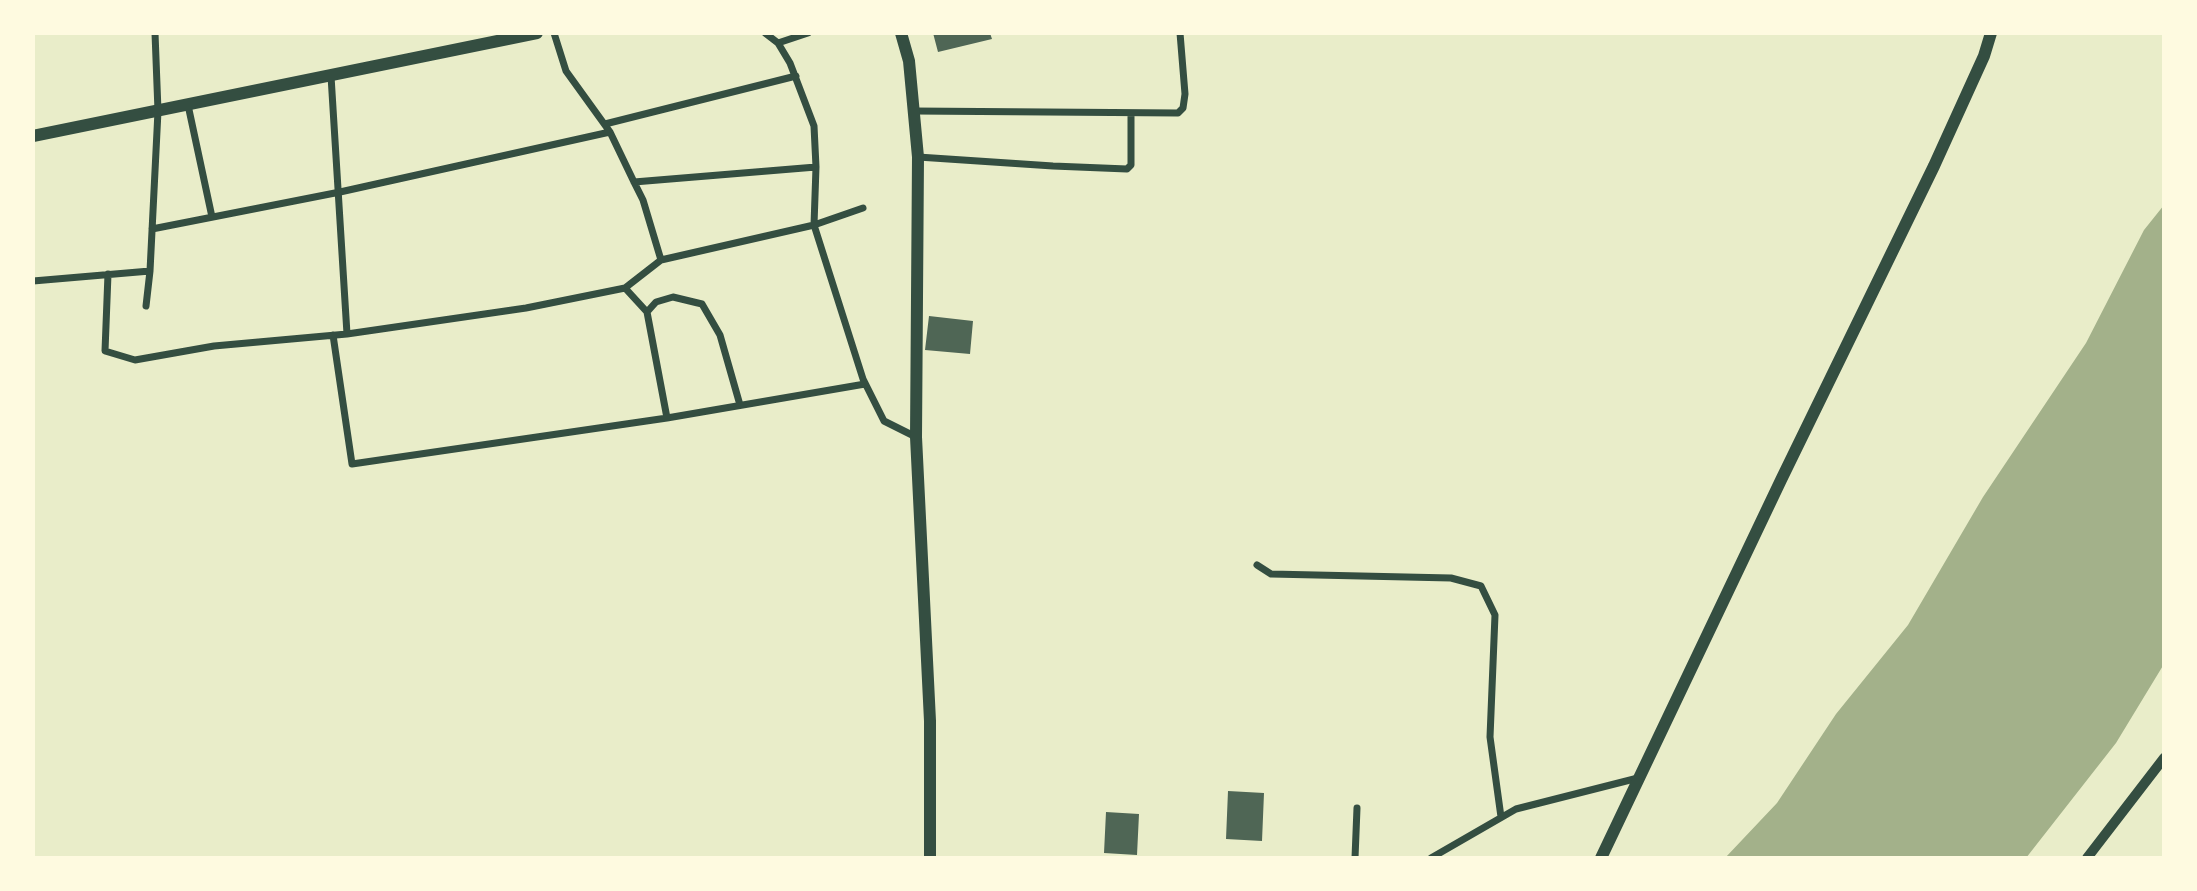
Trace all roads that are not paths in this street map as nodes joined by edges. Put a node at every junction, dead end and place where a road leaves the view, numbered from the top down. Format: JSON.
{"nodes":[{"id":1,"x":155,"y":33,"type":"edge"},
{"id":2,"x":537,"y":33,"type":"edge"},
{"id":3,"x":554,"y":33,"type":"edge"},
{"id":4,"x":765,"y":33,"type":"edge"},
{"id":5,"x":808,"y":33,"type":"edge"},
{"id":6,"x":901,"y":33,"type":"edge"},
{"id":7,"x":1180,"y":33,"type":"edge"},
{"id":8,"x":1991,"y":33,"type":"edge"},
{"id":9,"x":778,"y":43,"type":"junction"},
{"id":10,"x":331,"y":76,"type":"junction"},
{"id":11,"x":796,"y":76,"type":"junction"},
{"id":12,"x":188,"y":105,"type":"junction"},
{"id":13,"x":158,"y":111,"type":"junction"},
{"id":14,"x":914,"y":111,"type":"junction"},
{"id":15,"x":1131,"y":113,"type":"junction"},
{"id":16,"x":605,"y":124,"type":"junction"},
{"id":17,"x":610,"y":132,"type":"junction"},
{"id":18,"x":33,"y":136,"type":"edge"},
{"id":19,"x":918,"y":157,"type":"junction"},
{"id":20,"x":816,"y":167,"type":"junction"},
{"id":21,"x":634,"y":182,"type":"junction"},
{"id":22,"x":340,"y":192,"type":"junction"},
{"id":23,"x":863,"y":208,"type":"dead end"},
{"id":24,"x":212,"y":217,"type":"junction"},
{"id":25,"x":814,"y":225,"type":"junction"},
{"id":26,"x":152,"y":229,"type":"junction"},
{"id":27,"x":661,"y":260,"type":"junction"},
{"id":28,"x":150,"y":271,"type":"junction"},
{"id":29,"x":108,"y":274,"type":"junction"},
{"id":30,"x":33,"y":281,"type":"edge"},
{"id":31,"x":625,"y":288,"type":"junction"},
{"id":32,"x":146,"y":306,"type":"dead end"},
{"id":33,"x":647,"y":312,"type":"junction"},
{"id":34,"x":347,"y":334,"type":"junction"},
{"id":35,"x":333,"y":335,"type":"junction"},
{"id":36,"x":865,"y":384,"type":"junction"},
{"id":37,"x":740,"y":405,"type":"junction"},
{"id":38,"x":667,"y":418,"type":"junction"},
{"id":39,"x":916,"y":437,"type":"junction"},
{"id":40,"x":1257,"y":565,"type":"dead end"},
{"id":41,"x":2162,"y":764,"type":"edge"},
{"id":42,"x":1639,"y":778,"type":"junction"},
{"id":43,"x":1357,"y":808,"type":"dead end"},
{"id":44,"x":1501,"y":817,"type":"junction"},
{"id":45,"x":930,"y":858,"type":"edge"},
{"id":46,"x":1356,"y":858,"type":"edge"},
{"id":47,"x":1431,"y":858,"type":"edge"},
{"id":48,"x":1601,"y":858,"type":"edge"},
{"id":49,"x":2087,"y":858,"type":"edge"}],
"edges":[{"from":1,"to":13,"type":"street"},
{"from":2,"to":10,"type":"main road"},
{"from":3,"to":16,"type":"street"},
{"from":4,"to":9,"type":"street"},
{"from":5,"to":9,"type":"street"},
{"from":6,"to":14,"type":"main road"},
{"from":7,"to":15,"type":"street"},
{"from":8,"to":42,"type":"main road"},
{"from":9,"to":11,"type":"street"},
{"from":10,"to":12,"type":"main road"},
{"from":10,"to":22,"type":"street"},
{"from":11,"to":16,"type":"street"},
{"from":11,"to":20,"type":"street"},
{"from":12,"to":13,"type":"main road"},
{"from":12,"to":24,"type":"street"},
{"from":13,"to":18,"type":"main road"},
{"from":13,"to":26,"type":"street"},
{"from":14,"to":15,"type":"street"},
{"from":14,"to":19,"type":"main road"},
{"from":15,"to":19,"type":"street"},
{"from":16,"to":17,"type":"street"},
{"from":17,"to":21,"type":"street"},
{"from":17,"to":22,"type":"street"},
{"from":19,"to":39,"type":"main road"},
{"from":20,"to":21,"type":"street"},
{"from":20,"to":25,"type":"street"},
{"from":21,"to":27,"type":"street"},
{"from":22,"to":24,"type":"street"},
{"from":22,"to":34,"type":"street"},
{"from":23,"to":25,"type":"street"},
{"from":24,"to":26,"type":"street"},
{"from":25,"to":27,"type":"street"},
{"from":25,"to":36,"type":"street"},
{"from":26,"to":28,"type":"street"},
{"from":27,"to":31,"type":"street"},
{"from":28,"to":29,"type":"street"},
{"from":28,"to":32,"type":"street"},
{"from":29,"to":30,"type":"street"},
{"from":29,"to":35,"type":"street"},
{"from":31,"to":33,"type":"street"},
{"from":31,"to":34,"type":"street"},
{"from":33,"to":37,"type":"street"},
{"from":33,"to":38,"type":"street"},
{"from":34,"to":35,"type":"street"},
{"from":35,"to":38,"type":"street"},
{"from":36,"to":37,"type":"street"},
{"from":36,"to":39,"type":"street"},
{"from":37,"to":38,"type":"street"},
{"from":39,"to":45,"type":"main road"},
{"from":40,"to":44,"type":"street"},
{"from":41,"to":49,"type":"street"},
{"from":42,"to":44,"type":"street"},
{"from":42,"to":48,"type":"main road"},
{"from":43,"to":46,"type":"street"},
{"from":44,"to":47,"type":"street"}]}
